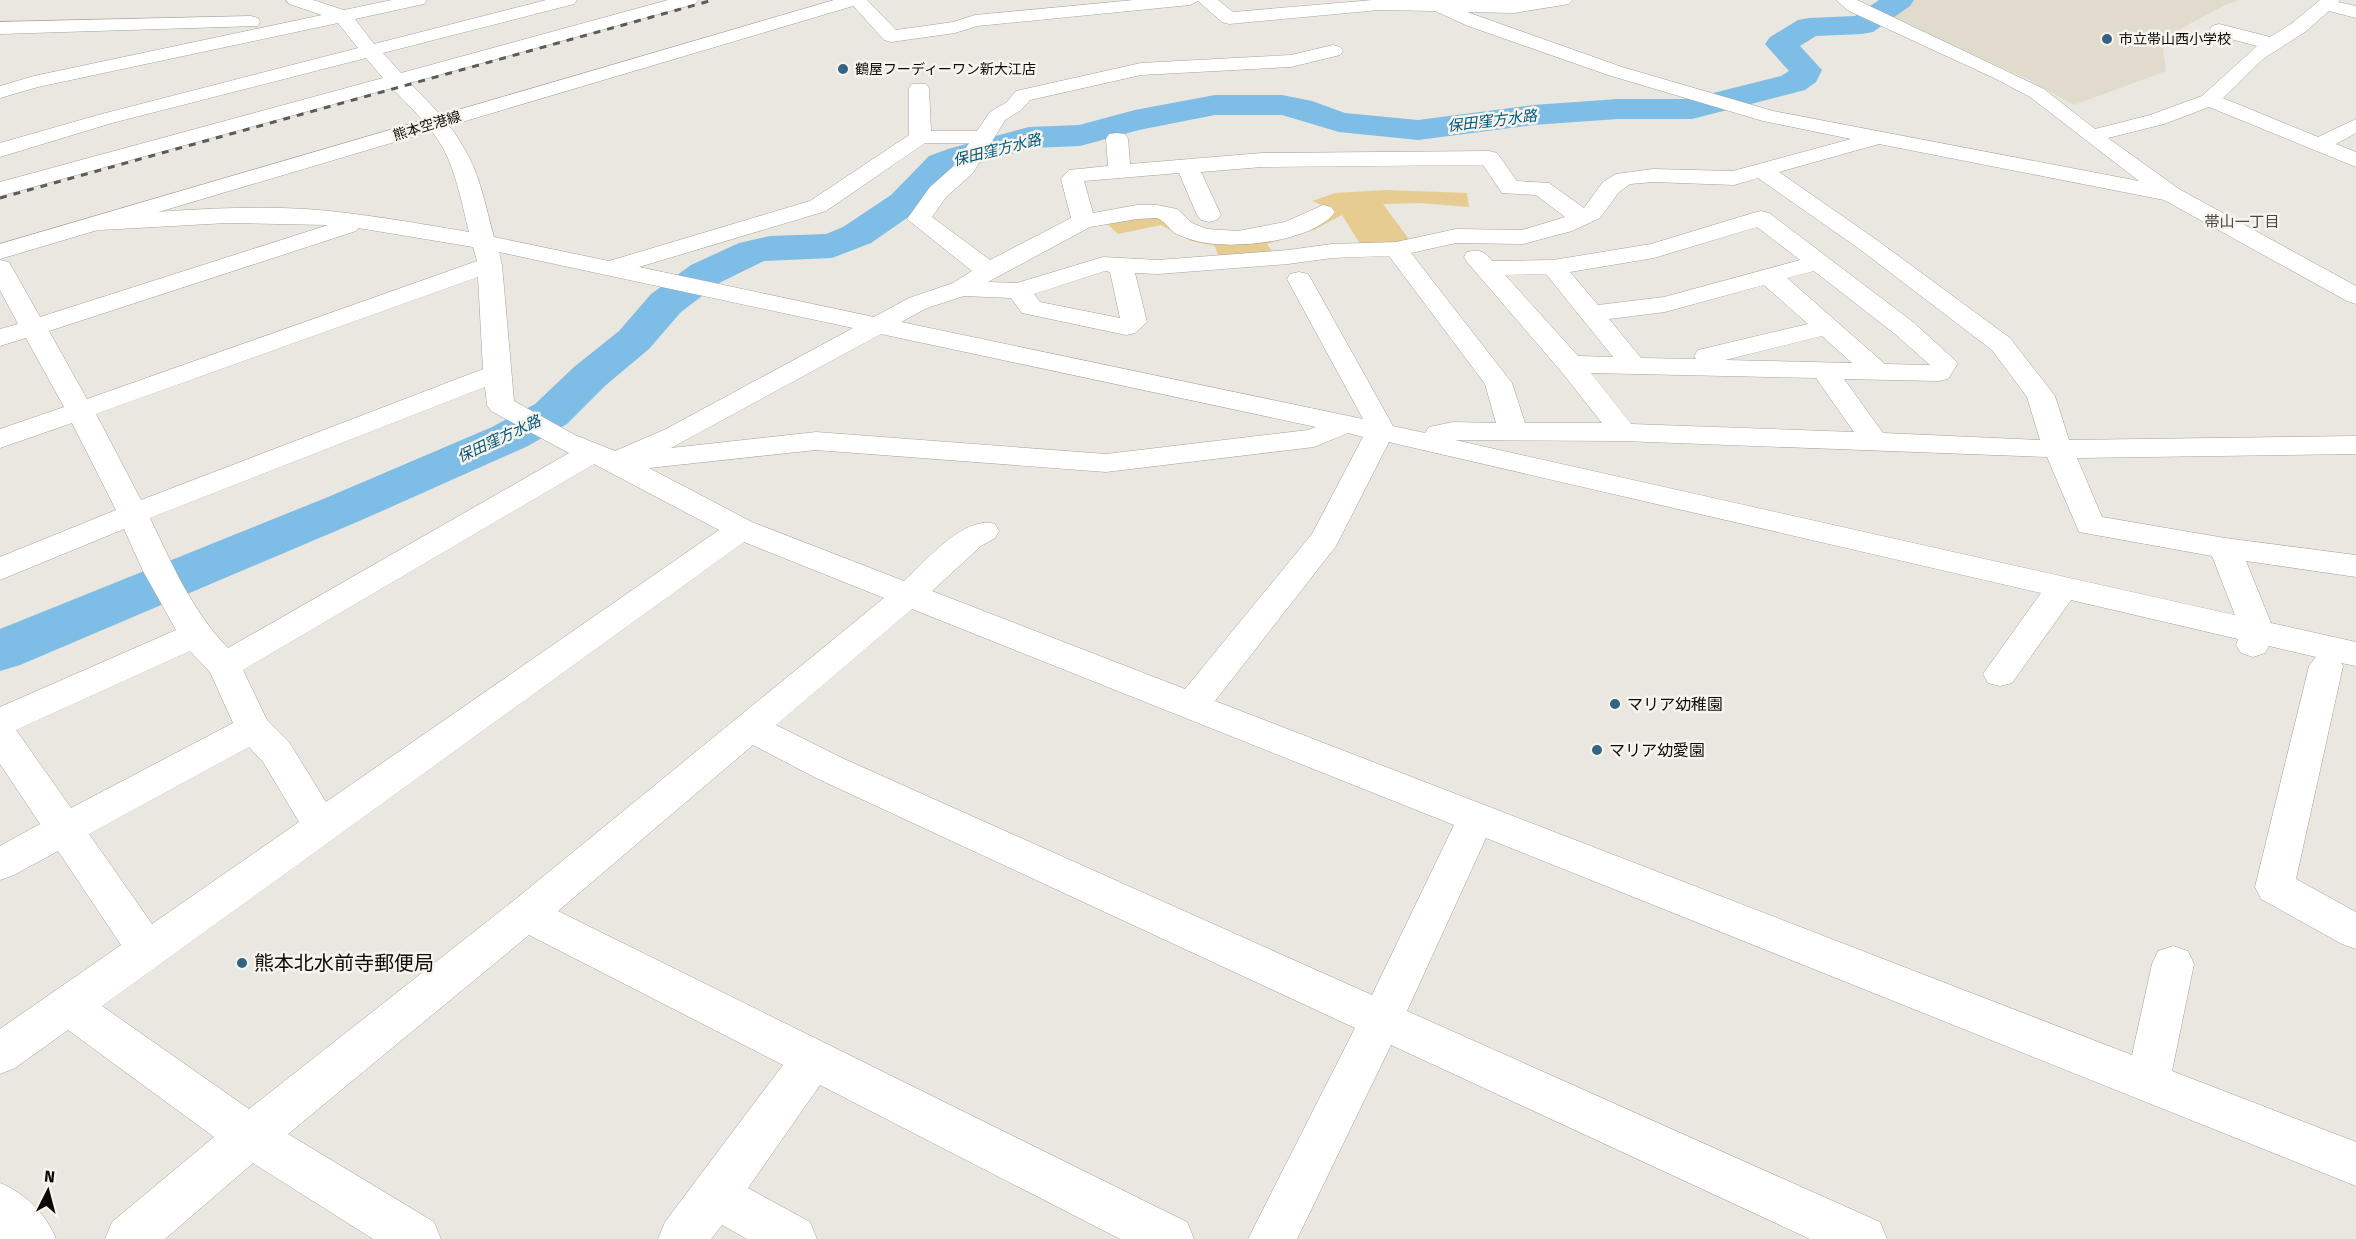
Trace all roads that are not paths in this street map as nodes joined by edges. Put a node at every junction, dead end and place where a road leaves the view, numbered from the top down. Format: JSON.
{"nodes":[{"id":1,"x":295,"y":0,"type":"edge"},
{"id":2,"x":418,"y":0,"type":"edge"},
{"id":3,"x":568,"y":0,"type":"edge"},
{"id":4,"x":689,"y":0,"type":"edge"},
{"id":5,"x":856,"y":0,"type":"edge"},
{"id":6,"x":1190,"y":0,"type":"edge"},
{"id":7,"x":1207,"y":0,"type":"edge"},
{"id":8,"x":1563,"y":0,"type":"edge"},
{"id":9,"x":1845,"y":0,"type":"edge"},
{"id":10,"x":2329,"y":2,"type":"edge"},
{"id":11,"x":1439,"y":4,"type":"edge"},
{"id":12,"x":2356,"y":12,"type":"edge"},
{"id":13,"x":343,"y":16,"type":"junction"},
{"id":14,"x":0,"y":28,"type":"edge"},
{"id":15,"x":2219,"y":30,"type":"dead end"},
{"id":16,"x":2273,"y":44,"type":"junction"},
{"id":17,"x":369,"y":50,"type":"junction"},
{"id":18,"x":1333,"y":51,"type":"dead end"},
{"id":19,"x":403,"y":87,"type":"junction"},
{"id":20,"x":919,"y":88,"type":"dead end"},
{"id":21,"x":0,"y":92,"type":"edge"},
{"id":22,"x":2209,"y":100,"type":"junction"},
{"id":23,"x":436,"y":124,"type":"junction"},
{"id":24,"x":2356,"y":125,"type":"edge"},
{"id":25,"x":2091,"y":136,"type":"junction"},
{"id":26,"x":920,"y":137,"type":"junction"},
{"id":27,"x":984,"y":137,"type":"junction"},
{"id":28,"x":1117,"y":139,"type":"dead end"},
{"id":29,"x":1875,"y":139,"type":"junction"},
{"id":30,"x":2318,"y":144,"type":"junction"},
{"id":31,"x":0,"y":150,"type":"edge"},
{"id":32,"x":2356,"y":160,"type":"edge"},
{"id":33,"x":1179,"y":161,"type":"junction"},
{"id":34,"x":1761,"y":170,"type":"junction"},
{"id":35,"x":1120,"y":171,"type":"junction"},
{"id":36,"x":0,"y":189,"type":"edge"},
{"id":37,"x":2171,"y":194,"type":"junction"},
{"id":38,"x":0,"y":208,"type":"edge"},
{"id":39,"x":1323,"y":212,"type":"dead end"},
{"id":40,"x":1209,"y":216,"type":"dead end"},
{"id":41,"x":1581,"y":218,"type":"junction"},
{"id":42,"x":1084,"y":221,"type":"junction"},
{"id":43,"x":361,"y":222,"type":"junction"},
{"id":44,"x":101,"y":223,"type":"junction"},
{"id":45,"x":1456,"y":236,"type":"junction"},
{"id":46,"x":1248,"y":249,"type":"junction"},
{"id":47,"x":1396,"y":249,"type":"junction"},
{"id":48,"x":0,"y":252,"type":"edge"},
{"id":49,"x":487,"y":253,"type":"junction"},
{"id":50,"x":1819,"y":262,"type":"junction"},
{"id":51,"x":1121,"y":265,"type":"junction"},
{"id":52,"x":0,"y":267,"type":"edge"},
{"id":53,"x":613,"y":267,"type":"junction"},
{"id":54,"x":1553,"y":267,"type":"junction"},
{"id":55,"x":1488,"y":268,"type":"junction"},
{"id":56,"x":988,"y":271,"type":"junction"},
{"id":57,"x":1769,"y":276,"type":"junction"},
{"id":58,"x":1299,"y":279,"type":"dead end"},
{"id":59,"x":962,"y":288,"type":"junction"},
{"id":60,"x":1018,"y":291,"type":"junction"},
{"id":61,"x":2356,"y":296,"type":"edge"},
{"id":62,"x":1592,"y":314,"type":"junction"},
{"id":63,"x":878,"y":325,"type":"junction"},
{"id":64,"x":32,"y":327,"type":"junction"},
{"id":65,"x":1828,"y":327,"type":"junction"},
{"id":66,"x":0,"y":338,"type":"edge"},
{"id":67,"x":1570,"y":364,"type":"junction"},
{"id":68,"x":1634,"y":366,"type":"junction"},
{"id":69,"x":1671,"y":367,"type":"junction"},
{"id":70,"x":1824,"y":370,"type":"junction"},
{"id":71,"x":1876,"y":370,"type":"junction"},
{"id":72,"x":497,"y":373,"type":"junction"},
{"id":73,"x":80,"y":411,"type":"junction"},
{"id":74,"x":1344,"y":425,"type":"junction"},
{"id":75,"x":1513,"y":431,"type":"junction"},
{"id":76,"x":1380,"y":432,"type":"junction"},
{"id":77,"x":1623,"y":432,"type":"junction"},
{"id":78,"x":1410,"y":438,"type":"junction"},
{"id":79,"x":0,"y":439,"type":"edge"},
{"id":80,"x":1875,"y":442,"type":"junction"},
{"id":81,"x":2356,"y":445,"type":"edge"},
{"id":82,"x":2058,"y":449,"type":"junction"},
{"id":83,"x":603,"y":458,"type":"junction"},
{"id":84,"x":133,"y":514,"type":"junction"},
{"id":85,"x":741,"y":529,"type":"junction"},
{"id":86,"x":984,"y":531,"type":"dead end"},
{"id":87,"x":2225,"y":548,"type":"junction"},
{"id":88,"x":2356,"y":566,"type":"edge"},
{"id":89,"x":0,"y":569,"type":"edge"},
{"id":90,"x":2063,"y":587,"type":"junction"},
{"id":91,"x":909,"y":594,"type":"junction"},
{"id":92,"x":2258,"y":631,"type":"junction"},
{"id":93,"x":195,"y":635,"type":"junction"},
{"id":94,"x":2346,"y":664,"type":"edge"},
{"id":95,"x":224,"y":666,"type":"junction"},
{"id":96,"x":2000,"y":674,"type":"dead end"},
{"id":97,"x":1192,"y":705,"type":"junction"},
{"id":98,"x":0,"y":722,"type":"edge"},
{"id":99,"x":750,"y":727,"type":"junction"},
{"id":100,"x":253,"y":728,"type":"junction"},
{"id":101,"x":0,"y":735,"type":"edge"},
{"id":102,"x":1476,"y":819,"type":"junction"},
{"id":103,"x":321,"y":826,"type":"junction"},
{"id":104,"x":64,"y":830,"type":"junction"},
{"id":105,"x":0,"y":864,"type":"edge"},
{"id":106,"x":526,"y":914,"type":"junction"},
{"id":107,"x":2356,"y":932,"type":"edge"},
{"id":108,"x":147,"y":950,"type":"junction"},
{"id":109,"x":2173,"y":964,"type":"dead end"},
{"id":110,"x":68,"y":1006,"type":"junction"},
{"id":111,"x":1381,"y":1021,"type":"junction"},
{"id":112,"x":0,"y":1054,"type":"edge"},
{"id":113,"x":814,"y":1058,"type":"junction"},
{"id":114,"x":2148,"y":1081,"type":"junction"},
{"id":115,"x":250,"y":1136,"type":"junction"},
{"id":116,"x":2356,"y":1164,"type":"edge"},
{"id":117,"x":716,"y":1195,"type":"junction"},
{"id":118,"x":0,"y":1206,"type":"edge"},
{"id":119,"x":32,"y":1239,"type":"edge"},
{"id":120,"x":129,"y":1239,"type":"edge"},
{"id":121,"x":417,"y":1239,"type":"edge"},
{"id":122,"x":682,"y":1239,"type":"edge"},
{"id":123,"x":793,"y":1239,"type":"edge"},
{"id":124,"x":1170,"y":1239,"type":"edge"},
{"id":125,"x":1272,"y":1239,"type":"edge"},
{"id":126,"x":1863,"y":1239,"type":"edge"}],
"edges":[{"from":1,"to":13,"type":"street"},
{"from":2,"to":13,"type":"street"},
{"from":3,"to":17,"type":"street"},
{"from":4,"to":19,"type":"street"},
{"from":5,"to":6,"type":"street"},
{"from":5,"to":23,"type":"street","name":"熊本空港線"},
{"from":7,"to":11,"type":"street"},
{"from":8,"to":11,"type":"street"},
{"from":9,"to":25,"type":"street"},
{"from":10,"to":12,"type":"street"},
{"from":10,"to":16,"type":"street"},
{"from":11,"to":29,"type":"street"},
{"from":13,"to":14,"type":"street"},
{"from":13,"to":17,"type":"street"},
{"from":13,"to":21,"type":"street"},
{"from":15,"to":16,"type":"street"},
{"from":16,"to":22,"type":"street"},
{"from":17,"to":19,"type":"street"},
{"from":17,"to":31,"type":"street"},
{"from":18,"to":27,"type":"street"},
{"from":19,"to":23,"type":"street"},
{"from":19,"to":36,"type":"street"},
{"from":19,"to":38,"type":"street"},
{"from":20,"to":26,"type":"street"},
{"from":22,"to":25,"type":"street"},
{"from":22,"to":30,"type":"street"},
{"from":23,"to":44,"type":"street","name":"熊本空港線"},
{"from":23,"to":49,"type":"street"},
{"from":24,"to":30,"type":"street"},
{"from":25,"to":37,"type":"street"},
{"from":26,"to":27,"type":"street"},
{"from":26,"to":53,"type":"street"},
{"from":27,"to":56,"type":"street"},
{"from":28,"to":35,"type":"street"},
{"from":29,"to":34,"type":"street"},
{"from":29,"to":37,"type":"street"},
{"from":30,"to":32,"type":"street"},
{"from":33,"to":35,"type":"street"},
{"from":33,"to":40,"type":"street"},
{"from":33,"to":41,"type":"street"},
{"from":34,"to":41,"type":"street"},
{"from":34,"to":82,"type":"street"},
{"from":35,"to":42,"type":"street"},
{"from":37,"to":61,"type":"street"},
{"from":39,"to":46,"type":"street"},
{"from":41,"to":45,"type":"street"},
{"from":42,"to":46,"type":"street"},
{"from":42,"to":56,"type":"street"},
{"from":43,"to":44,"type":"street"},
{"from":43,"to":49,"type":"street"},
{"from":43,"to":64,"type":"street"},
{"from":44,"to":48,"type":"street","name":"熊本空港線"},
{"from":45,"to":47,"type":"street"},
{"from":45,"to":55,"type":"street"},
{"from":46,"to":47,"type":"street"},
{"from":46,"to":51,"type":"street"},
{"from":47,"to":75,"type":"street"},
{"from":49,"to":53,"type":"street"},
{"from":49,"to":72,"type":"street"},
{"from":49,"to":73,"type":"street"},
{"from":50,"to":54,"type":"street"},
{"from":50,"to":57,"type":"street"},
{"from":50,"to":71,"type":"street"},
{"from":51,"to":60,"type":"street"},
{"from":51,"to":60,"type":"street"},
{"from":52,"to":64,"type":"street"},
{"from":53,"to":63,"type":"street"},
{"from":54,"to":55,"type":"street"},
{"from":54,"to":62,"type":"street"},
{"from":55,"to":67,"type":"street"},
{"from":56,"to":59,"type":"street"},
{"from":57,"to":62,"type":"street"},
{"from":57,"to":65,"type":"street"},
{"from":58,"to":76,"type":"street"},
{"from":59,"to":60,"type":"street"},
{"from":59,"to":63,"type":"street"},
{"from":62,"to":68,"type":"street"},
{"from":63,"to":74,"type":"street"},
{"from":63,"to":83,"type":"street"},
{"from":64,"to":66,"type":"street"},
{"from":64,"to":73,"type":"street"},
{"from":65,"to":69,"type":"street"},
{"from":65,"to":71,"type":"street"},
{"from":67,"to":68,"type":"street"},
{"from":67,"to":77,"type":"street"},
{"from":68,"to":69,"type":"street"},
{"from":69,"to":70,"type":"street"},
{"from":70,"to":71,"type":"street"},
{"from":70,"to":80,"type":"street"},
{"from":72,"to":83,"type":"street"},
{"from":72,"to":84,"type":"street"},
{"from":73,"to":79,"type":"street"},
{"from":73,"to":84,"type":"street"},
{"from":74,"to":76,"type":"street"},
{"from":74,"to":83,"type":"street"},
{"from":75,"to":77,"type":"street"},
{"from":75,"to":78,"type":"street"},
{"from":76,"to":78,"type":"street"},
{"from":76,"to":97,"type":"street"},
{"from":77,"to":80,"type":"street"},
{"from":78,"to":90,"type":"street"},
{"from":80,"to":82,"type":"street"},
{"from":81,"to":82,"type":"street"},
{"from":82,"to":87,"type":"street"},
{"from":83,"to":85,"type":"street"},
{"from":83,"to":95,"type":"street"},
{"from":84,"to":89,"type":"street"},
{"from":84,"to":93,"type":"street"},
{"from":85,"to":91,"type":"street"},
{"from":85,"to":103,"type":"street"},
{"from":86,"to":91,"type":"street"},
{"from":87,"to":88,"type":"street"},
{"from":87,"to":92,"type":"street"},
{"from":90,"to":92,"type":"street"},
{"from":90,"to":96,"type":"street"},
{"from":91,"to":97,"type":"street"},
{"from":91,"to":99,"type":"street"},
{"from":92,"to":94,"type":"street"},
{"from":93,"to":95,"type":"street"},
{"from":93,"to":98,"type":"street"},
{"from":94,"to":107,"type":"street"},
{"from":95,"to":100,"type":"street"},
{"from":97,"to":102,"type":"street"},
{"from":99,"to":106,"type":"street"},
{"from":99,"to":111,"type":"street"},
{"from":100,"to":103,"type":"street"},
{"from":100,"to":104,"type":"street"},
{"from":101,"to":104,"type":"street"},
{"from":102,"to":111,"type":"street"},
{"from":102,"to":114,"type":"street"},
{"from":103,"to":108,"type":"street"},
{"from":104,"to":105,"type":"street"},
{"from":104,"to":108,"type":"street"},
{"from":106,"to":113,"type":"street"},
{"from":106,"to":115,"type":"street"},
{"from":108,"to":110,"type":"street"},
{"from":109,"to":114,"type":"street"},
{"from":110,"to":112,"type":"street"},
{"from":110,"to":115,"type":"street"},
{"from":111,"to":125,"type":"street"},
{"from":111,"to":126,"type":"street"},
{"from":113,"to":117,"type":"street"},
{"from":113,"to":124,"type":"street"},
{"from":114,"to":116,"type":"street"},
{"from":115,"to":120,"type":"street"},
{"from":115,"to":121,"type":"street"},
{"from":117,"to":122,"type":"street"},
{"from":117,"to":123,"type":"street"},
{"from":118,"to":119,"type":"street"}]}
